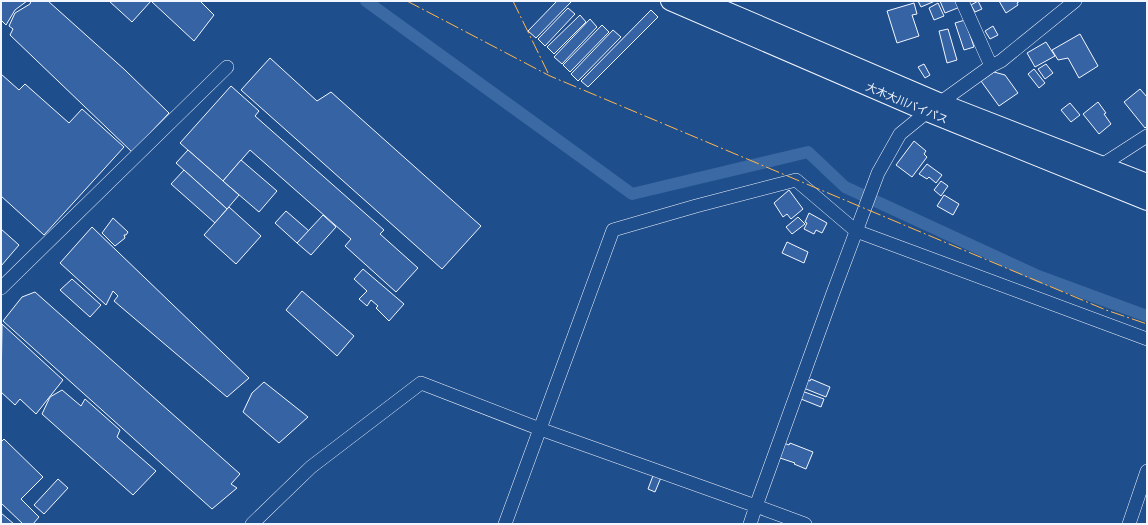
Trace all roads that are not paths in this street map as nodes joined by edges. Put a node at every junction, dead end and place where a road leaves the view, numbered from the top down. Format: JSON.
{"nodes":[{"id":1,"x":670,"y":1,"type":"edge"},
{"id":2,"x":703,"y":1,"type":"edge"},
{"id":3,"x":962,"y":1,"type":"edge"},
{"id":4,"x":1075,"y":1,"type":"edge"},
{"id":5,"x":991,"y":66,"type":"junction"},
{"id":6,"x":227,"y":67,"type":"dead end"},
{"id":7,"x":934,"y":107,"type":"junction"},
{"id":8,"x":1147,"y":136,"type":"edge"},
{"id":9,"x":1102,"y":165,"type":"junction"},
{"id":10,"x":1147,"y":183,"type":"edge"},
{"id":11,"x":1147,"y":201,"type":"edge"},
{"id":12,"x":856,"y":231,"type":"junction"},
{"id":13,"x":1,"y":288,"type":"edge"},
{"id":14,"x":1147,"y":339,"type":"edge"},
{"id":15,"x":540,"y":429,"type":"junction"},
{"id":16,"x":1147,"y":471,"type":"edge"},
{"id":17,"x":756,"y":506,"type":"junction"},
{"id":18,"x":252,"y":524,"type":"edge"},
{"id":19,"x":505,"y":524,"type":"edge"},
{"id":20,"x":750,"y":524,"type":"edge"},
{"id":21,"x":805,"y":524,"type":"edge"},
{"id":22,"x":1129,"y":524,"type":"edge"}],
"edges":[{"from":1,"to":7,"type":"highway","name":"大木大川バイパス"},
{"from":2,"to":7,"type":"highway","name":"大木大川バイパス"},
{"from":3,"to":5,"type":"street"},
{"from":4,"to":5,"type":"street"},
{"from":5,"to":7,"type":"street"},
{"from":6,"to":13,"type":"street"},
{"from":7,"to":9,"type":"highway","name":"大木大川バイパス"},
{"from":7,"to":11,"type":"highway","name":"大木大川バイパス"},
{"from":7,"to":12,"type":"street"},
{"from":8,"to":9,"type":"street"},
{"from":9,"to":10,"type":"highway","name":"大木大川バイパス"},
{"from":12,"to":14,"type":"street"},
{"from":12,"to":15,"type":"street"},
{"from":12,"to":17,"type":"street"},
{"from":15,"to":17,"type":"street"},
{"from":15,"to":18,"type":"street"},
{"from":15,"to":19,"type":"street"},
{"from":16,"to":22,"type":"street"},
{"from":17,"to":20,"type":"street"},
{"from":17,"to":21,"type":"street"}]}
